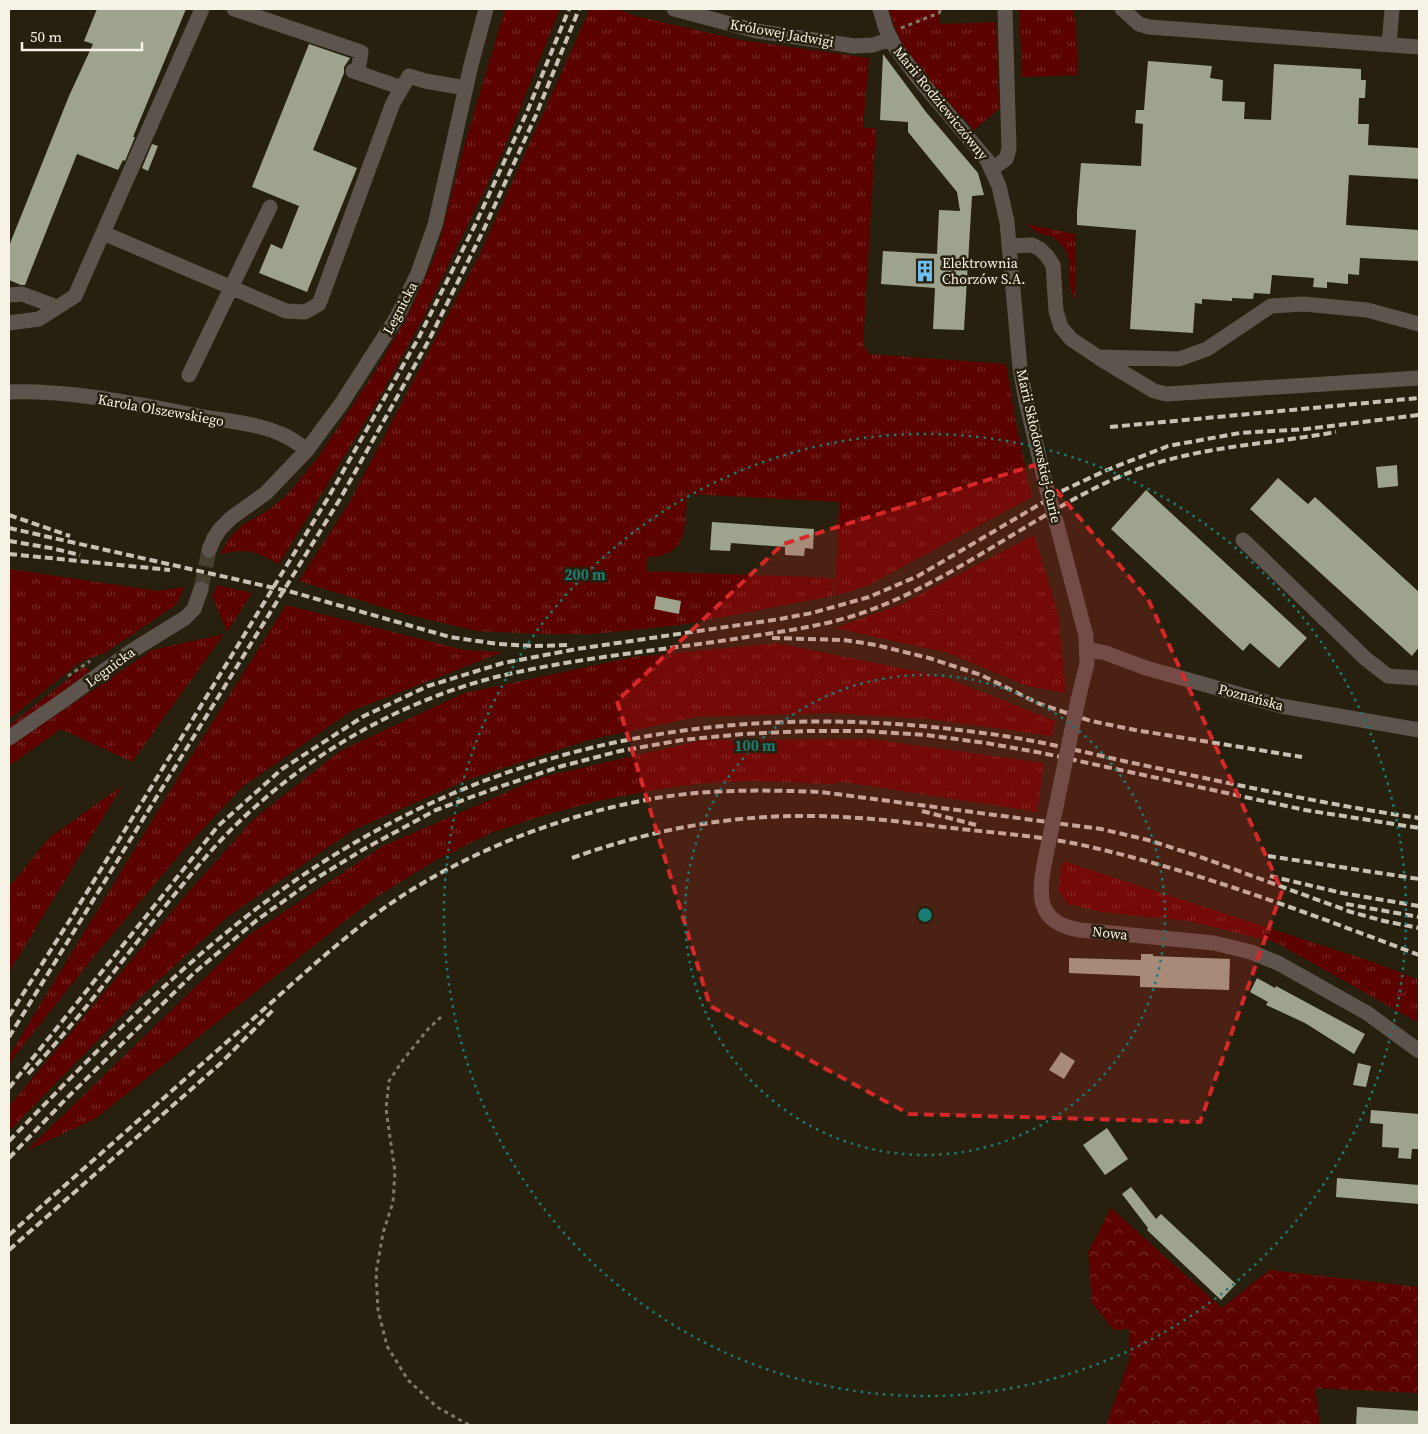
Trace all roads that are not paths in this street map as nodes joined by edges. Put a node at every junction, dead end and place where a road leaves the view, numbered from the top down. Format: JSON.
{"nodes":[{"id":1,"x":201,"y":9,"type":"edge"},
{"id":2,"x":234,"y":9,"type":"edge"},
{"id":3,"x":486,"y":9,"type":"edge"},
{"id":4,"x":674,"y":9,"type":"edge"},
{"id":5,"x":880,"y":9,"type":"edge"},
{"id":6,"x":1005,"y":9,"type":"edge"},
{"id":7,"x":1122,"y":9,"type":"edge"},
{"id":8,"x":1392,"y":9,"type":"edge"},
{"id":9,"x":893,"y":34,"type":"junction"},
{"id":10,"x":1389,"y":45,"type":"junction"},
{"id":11,"x":1419,"y":47,"type":"edge"},
{"id":12,"x":402,"y":88,"type":"junction"},
{"id":13,"x":466,"y":88,"type":"junction"},
{"id":14,"x":992,"y":170,"type":"junction"},
{"id":15,"x":270,"y":207,"type":"dead end"},
{"id":16,"x":103,"y":233,"type":"junction"},
{"id":17,"x":1009,"y":246,"type":"junction"},
{"id":18,"x":232,"y":288,"type":"junction"},
{"id":19,"x":9,"y":296,"type":"edge"},
{"id":20,"x":57,"y":307,"type":"junction"},
{"id":21,"x":9,"y":322,"type":"edge"},
{"id":22,"x":1419,"y":324,"type":"edge"},
{"id":23,"x":1098,"y":357,"type":"junction"},
{"id":24,"x":189,"y":375,"type":"dead end"},
{"id":25,"x":1419,"y":378,"type":"edge"},
{"id":26,"x":9,"y":392,"type":"edge"},
{"id":27,"x":307,"y":450,"type":"junction"},
{"id":28,"x":1243,"y":540,"type":"dead end"},
{"id":29,"x":209,"y":550,"type":"tunnel mouth"},
{"id":30,"x":201,"y":589,"type":"tunnel mouth"},
{"id":31,"x":1087,"y":649,"type":"junction"},
{"id":32,"x":1419,"y":678,"type":"edge"},
{"id":33,"x":1419,"y":730,"type":"edge"},
{"id":34,"x":9,"y":738,"type":"edge"},
{"id":35,"x":1419,"y":1051,"type":"edge"}],
"edges":[{"from":1,"to":16,"type":"street"},
{"from":2,"to":12,"type":"street"},
{"from":3,"to":13,"type":"street","name":"Legnicka"},
{"from":4,"to":9,"type":"street","name":"Królowej Jadwigi"},
{"from":5,"to":9,"type":"street","name":"Marii Rodziewiczówny"},
{"from":6,"to":14,"type":"street"},
{"from":7,"to":10,"type":"street"},
{"from":8,"to":10,"type":"street"},
{"from":9,"to":14,"type":"street","name":"Marii Rodziewiczówny"},
{"from":10,"to":11,"type":"street"},
{"from":12,"to":13,"type":"street"},
{"from":12,"to":18,"type":"street"},
{"from":13,"to":27,"type":"street","name":"Legnicka"},
{"from":14,"to":17,"type":"street","name":"Marii Skłodowskiej-Curie"},
{"from":15,"to":18,"type":"street"},
{"from":16,"to":18,"type":"street"},
{"from":16,"to":20,"type":"street"},
{"from":17,"to":23,"type":"street"},
{"from":17,"to":31,"type":"street","name":"Marii Skłodowskiej-Curie","bridge":true},
{"from":18,"to":24,"type":"street"},
{"from":19,"to":20,"type":"street"},
{"from":20,"to":21,"type":"street"},
{"from":22,"to":23,"type":"street"},
{"from":23,"to":25,"type":"street"},
{"from":26,"to":27,"type":"street","name":"Karola Olszewskiego"},
{"from":27,"to":29,"type":"street","name":"Legnicka"},
{"from":28,"to":32,"type":"street"},
{"from":30,"to":34,"type":"street","name":"Legnicka"},
{"from":31,"to":33,"type":"street","name":"Poznańska"},
{"from":31,"to":35,"type":"street","name":"Nowa","bridge":true}]}
